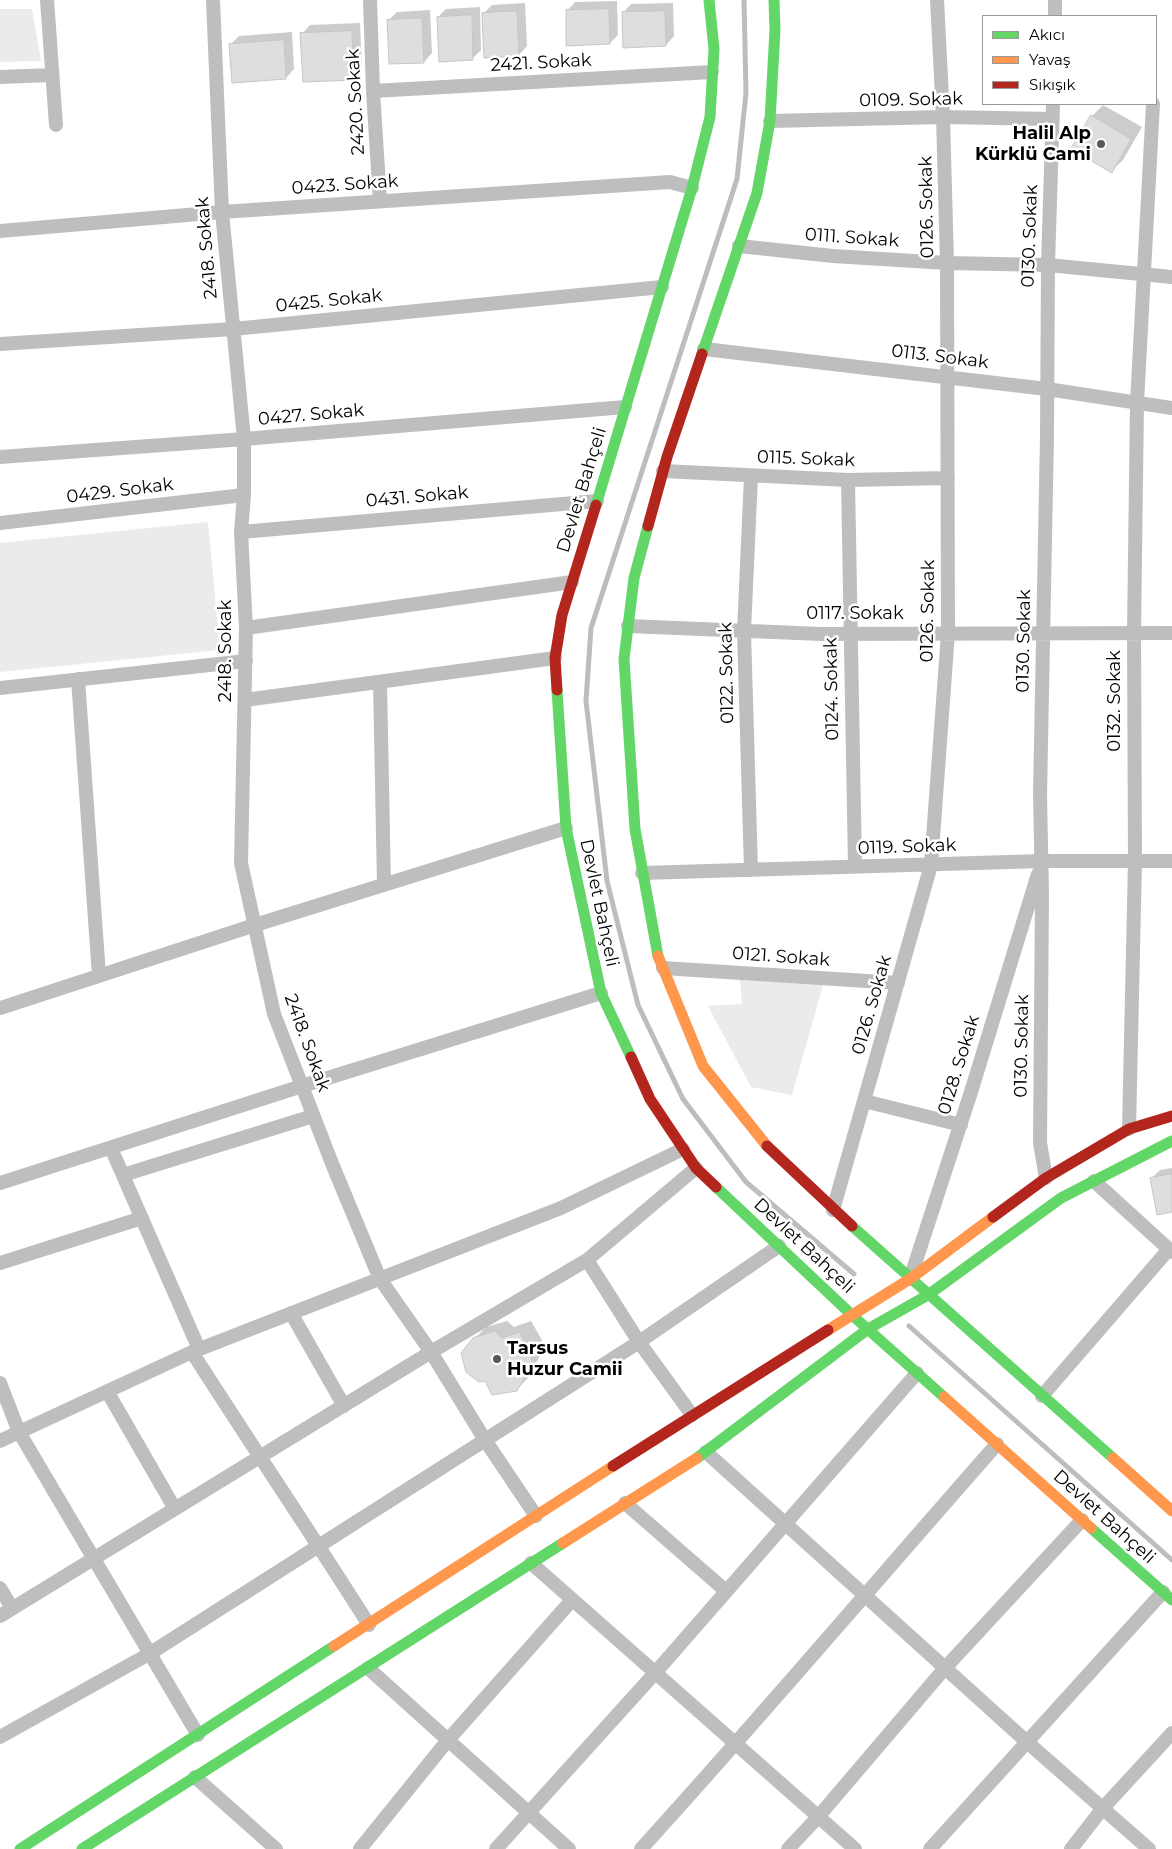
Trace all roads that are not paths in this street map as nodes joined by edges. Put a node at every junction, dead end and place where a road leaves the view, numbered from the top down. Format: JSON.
{"nodes":[{"id":1,"x":47,"y":0,"type":"edge"},
{"id":2,"x":213,"y":0,"type":"edge"},
{"id":3,"x":370,"y":0,"type":"edge"},
{"id":4,"x":709,"y":0,"type":"edge"},
{"id":5,"x":774,"y":0,"type":"edge"},
{"id":6,"x":937,"y":0,"type":"edge"},
{"id":7,"x":1055,"y":0,"type":"edge"},
{"id":8,"x":1054,"y":15,"type":"edge"},
{"id":9,"x":712,"y":72,"type":"junction"},
{"id":10,"x":52,"y":75,"type":"junction"},
{"id":11,"x":0,"y":77,"type":"edge"},
{"id":12,"x":372,"y":91,"type":"junction"},
{"id":13,"x":1053,"y":105,"type":"edge"},
{"id":14,"x":1153,"y":105,"type":"edge"},
{"id":15,"x":943,"y":117,"type":"junction"},
{"id":16,"x":1053,"y":120,"type":"junction"},
{"id":17,"x":770,"y":121,"type":"junction"},
{"id":18,"x":56,"y":125,"type":"dead end"},
{"id":19,"x":692,"y":188,"type":"junction"},
{"id":20,"x":380,"y":201,"type":"junction"},
{"id":21,"x":222,"y":212,"type":"junction"},
{"id":22,"x":0,"y":231,"type":"edge"},
{"id":23,"x":739,"y":246,"type":"junction"},
{"id":24,"x":947,"y":263,"type":"junction"},
{"id":25,"x":1048,"y":265,"type":"junction"},
{"id":26,"x":1144,"y":274,"type":"junction"},
{"id":27,"x":1172,"y":277,"type":"edge"},
{"id":28,"x":662,"y":287,"type":"junction"},
{"id":29,"x":233,"y":329,"type":"junction"},
{"id":30,"x":0,"y":344,"type":"edge"},
{"id":31,"x":704,"y":349,"type":"junction"},
{"id":32,"x":948,"y":377,"type":"junction"},
{"id":33,"x":1047,"y":389,"type":"junction"},
{"id":34,"x":1137,"y":403,"type":"junction"},
{"id":35,"x":625,"y":407,"type":"junction"},
{"id":36,"x":1172,"y":408,"type":"edge"},
{"id":37,"x":244,"y":439,"type":"junction"},
{"id":38,"x":0,"y":458,"type":"edge"},
{"id":39,"x":663,"y":471,"type":"junction"},
{"id":40,"x":751,"y":476,"type":"junction"},
{"id":41,"x":948,"y":478,"type":"junction"},
{"id":42,"x":848,"y":480,"type":"junction"},
{"id":43,"x":244,"y":495,"type":"junction"},
{"id":44,"x":596,"y":501,"type":"junction"},
{"id":45,"x":0,"y":523,"type":"edge"},
{"id":46,"x":241,"y":532,"type":"junction"},
{"id":47,"x":572,"y":582,"type":"junction"},
{"id":48,"x":628,"y":626,"type":"junction"},
{"id":49,"x":246,"y":628,"type":"junction"},
{"id":50,"x":744,"y":630,"type":"junction"},
{"id":51,"x":948,"y":633,"type":"junction"},
{"id":52,"x":1043,"y":633,"type":"junction"},
{"id":53,"x":1134,"y":633,"type":"junction"},
{"id":54,"x":1172,"y":633,"type":"edge"},
{"id":55,"x":850,"y":634,"type":"junction"},
{"id":56,"x":555,"y":658,"type":"junction"},
{"id":57,"x":246,"y":660,"type":"junction"},
{"id":58,"x":78,"y":679,"type":"junction"},
{"id":59,"x":380,"y":682,"type":"junction"},
{"id":60,"x":0,"y":688,"type":"edge"},
{"id":61,"x":245,"y":700,"type":"junction"},
{"id":62,"x":566,"y":828,"type":"junction"},
{"id":63,"x":1172,"y":860,"type":"edge"},
{"id":64,"x":1042,"y":861,"type":"junction"},
{"id":65,"x":1134,"y":861,"type":"junction"},
{"id":66,"x":931,"y":864,"type":"junction"},
{"id":67,"x":855,"y":867,"type":"junction"},
{"id":68,"x":751,"y":870,"type":"junction"},
{"id":69,"x":642,"y":873,"type":"junction"},
{"id":70,"x":384,"y":885,"type":"junction"},
{"id":71,"x":255,"y":925,"type":"junction"},
{"id":72,"x":662,"y":968,"type":"junction"},
{"id":73,"x":98,"y":976,"type":"junction"},
{"id":74,"x":898,"y":983,"type":"junction"},
{"id":75,"x":601,"y":993,"type":"junction"},
{"id":76,"x":0,"y":1008,"type":"edge"},
{"id":77,"x":302,"y":1086,"type":"junction"},
{"id":78,"x":864,"y":1101,"type":"junction"},
{"id":79,"x":313,"y":1116,"type":"junction"},
{"id":80,"x":1172,"y":1116,"type":"edge"},
{"id":81,"x":961,"y":1125,"type":"junction"},
{"id":82,"x":1129,"y":1129,"type":"junction"},
{"id":83,"x":1172,"y":1141,"type":"edge"},
{"id":84,"x":111,"y":1148,"type":"junction"},
{"id":85,"x":683,"y":1149,"type":"junction"},
{"id":86,"x":696,"y":1168,"type":"junction"},
{"id":87,"x":123,"y":1175,"type":"junction"},
{"id":88,"x":1046,"y":1178,"type":"junction"},
{"id":89,"x":1094,"y":1181,"type":"junction"},
{"id":90,"x":0,"y":1183,"type":"edge"},
{"id":91,"x":834,"y":1210,"type":"junction"},
{"id":92,"x":142,"y":1218,"type":"junction"},
{"id":93,"x":779,"y":1246,"type":"junction"},
{"id":94,"x":1170,"y":1250,"type":"edge"},
{"id":95,"x":587,"y":1260,"type":"junction"},
{"id":96,"x":0,"y":1264,"type":"edge"},
{"id":97,"x":380,"y":1279,"type":"junction"},
{"id":98,"x":910,"y":1279,"type":"junction"},
{"id":99,"x":928,"y":1295,"type":"junction"},
{"id":100,"x":291,"y":1314,"type":"junction"},
{"id":101,"x":853,"y":1316,"type":"junction"},
{"id":102,"x":868,"y":1329,"type":"junction"},
{"id":103,"x":639,"y":1342,"type":"junction"},
{"id":104,"x":195,"y":1351,"type":"junction"},
{"id":105,"x":431,"y":1352,"type":"junction"},
{"id":106,"x":918,"y":1373,"type":"junction"},
{"id":107,"x":0,"y":1383,"type":"edge"},
{"id":108,"x":107,"y":1391,"type":"junction"},
{"id":109,"x":1042,"y":1396,"type":"junction"},
{"id":110,"x":344,"y":1406,"type":"junction"},
{"id":111,"x":692,"y":1415,"type":"junction"},
{"id":112,"x":19,"y":1432,"type":"junction"},
{"id":113,"x":485,"y":1440,"type":"junction"},
{"id":114,"x":0,"y":1441,"type":"edge"},
{"id":115,"x":997,"y":1444,"type":"junction"},
{"id":116,"x":706,"y":1452,"type":"junction"},
{"id":117,"x":259,"y":1457,"type":"junction"},
{"id":118,"x":625,"y":1503,"type":"junction"},
{"id":119,"x":175,"y":1509,"type":"junction"},
{"id":120,"x":1172,"y":1511,"type":"edge"},
{"id":121,"x":536,"y":1516,"type":"junction"},
{"id":122,"x":1082,"y":1520,"type":"junction"},
{"id":123,"x":785,"y":1524,"type":"junction"},
{"id":124,"x":319,"y":1546,"type":"junction"},
{"id":125,"x":93,"y":1559,"type":"junction"},
{"id":126,"x":531,"y":1563,"type":"junction"},
{"id":127,"x":0,"y":1588,"type":"edge"},
{"id":128,"x":726,"y":1591,"type":"junction"},
{"id":129,"x":864,"y":1595,"type":"junction"},
{"id":130,"x":1167,"y":1596,"type":"edge"},
{"id":131,"x":572,"y":1600,"type":"junction"},
{"id":132,"x":12,"y":1608,"type":"junction"},
{"id":133,"x":0,"y":1616,"type":"edge"},
{"id":134,"x":369,"y":1625,"type":"junction"},
{"id":135,"x":149,"y":1654,"type":"junction"},
{"id":136,"x":368,"y":1668,"type":"junction"},
{"id":137,"x":945,"y":1668,"type":"junction"},
{"id":138,"x":655,"y":1673,"type":"junction"},
{"id":139,"x":1172,"y":1733,"type":"edge"},
{"id":140,"x":198,"y":1735,"type":"junction"},
{"id":141,"x":0,"y":1737,"type":"edge"},
{"id":142,"x":448,"y":1740,"type":"junction"},
{"id":143,"x":1027,"y":1742,"type":"junction"},
{"id":144,"x":736,"y":1744,"type":"junction"},
{"id":145,"x":195,"y":1777,"type":"junction"},
{"id":146,"x":1103,"y":1808,"type":"junction"},
{"id":147,"x":528,"y":1812,"type":"junction"},
{"id":148,"x":818,"y":1817,"type":"junction"},
{"id":149,"x":20,"y":1849,"type":"edge"},
{"id":150,"x":82,"y":1849,"type":"edge"},
{"id":151,"x":276,"y":1849,"type":"edge"},
{"id":152,"x":360,"y":1849,"type":"edge"},
{"id":153,"x":496,"y":1849,"type":"edge"},
{"id":154,"x":569,"y":1849,"type":"edge"},
{"id":155,"x":641,"y":1849,"type":"edge"},
{"id":156,"x":788,"y":1849,"type":"edge"},
{"id":157,"x":855,"y":1849,"type":"edge"},
{"id":158,"x":930,"y":1849,"type":"edge"},
{"id":159,"x":1071,"y":1849,"type":"edge"},
{"id":160,"x":1149,"y":1849,"type":"edge"}],
"edges":[{"from":1,"to":10,"type":"street"},
{"from":2,"to":21,"type":"street","name":"2418. Sokak"},
{"from":3,"to":12,"type":"street","name":"2420. Sokak"},
{"from":4,"to":9,"type":"street","name":"Devlet Bahçeli"},
{"from":5,"to":17,"type":"street"},
{"from":6,"to":15,"type":"street","name":"0126. Sokak"},
{"from":7,"to":8,"type":"street"},
{"from":9,"to":12,"type":"street","name":"2421. Sokak"},
{"from":9,"to":19,"type":"street","name":"Devlet Bahçeli"},
{"from":10,"to":11,"type":"street"},
{"from":10,"to":18,"type":"street"},
{"from":12,"to":20,"type":"street","name":"2420. Sokak"},
{"from":13,"to":16,"type":"street","name":"0130. Sokak"},
{"from":14,"to":26,"type":"street","name":"0132. Sokak"},
{"from":15,"to":16,"type":"street","name":"0109. Sokak"},
{"from":15,"to":17,"type":"street","name":"0109. Sokak"},
{"from":15,"to":24,"type":"street","name":"0126. Sokak"},
{"from":16,"to":25,"type":"street","name":"0130. Sokak"},
{"from":17,"to":23,"type":"street"},
{"from":19,"to":20,"type":"street","name":"0423. Sokak"},
{"from":19,"to":28,"type":"street","name":"Devlet Bahçeli"},
{"from":20,"to":21,"type":"street","name":"0423. Sokak"},
{"from":21,"to":22,"type":"street","name":"0423. Sokak"},
{"from":21,"to":29,"type":"street","name":"2418. Sokak"},
{"from":23,"to":24,"type":"street","name":"0111. Sokak"},
{"from":23,"to":31,"type":"street"},
{"from":24,"to":25,"type":"street","name":"0111. Sokak"},
{"from":24,"to":32,"type":"street","name":"0126. Sokak"},
{"from":25,"to":26,"type":"street","name":"0111. Sokak"},
{"from":25,"to":33,"type":"street","name":"0130. Sokak"},
{"from":26,"to":27,"type":"street","name":"0111. Sokak"},
{"from":26,"to":34,"type":"street","name":"0132. Sokak"},
{"from":28,"to":29,"type":"street","name":"0425. Sokak"},
{"from":28,"to":35,"type":"street","name":"Devlet Bahçeli"},
{"from":29,"to":30,"type":"street","name":"0425. Sokak"},
{"from":29,"to":37,"type":"street","name":"2418. Sokak"},
{"from":31,"to":32,"type":"street","name":"0113. Sokak"},
{"from":31,"to":39,"type":"street"},
{"from":32,"to":33,"type":"street","name":"0113. Sokak"},
{"from":32,"to":41,"type":"street","name":"0126. Sokak"},
{"from":33,"to":34,"type":"street","name":"0113. Sokak"},
{"from":33,"to":52,"type":"street","name":"0130. Sokak"},
{"from":34,"to":36,"type":"street","name":"0113. Sokak"},
{"from":34,"to":53,"type":"street","name":"0132. Sokak"},
{"from":35,"to":37,"type":"street","name":"0427. Sokak"},
{"from":35,"to":44,"type":"street","name":"Devlet Bahçeli"},
{"from":37,"to":38,"type":"street","name":"0427. Sokak"},
{"from":37,"to":43,"type":"street","name":"2418. Sokak"},
{"from":39,"to":40,"type":"street","name":"0115. Sokak"},
{"from":39,"to":48,"type":"street"},
{"from":40,"to":42,"type":"street","name":"0115. Sokak"},
{"from":40,"to":50,"type":"street","name":"0122. Sokak"},
{"from":41,"to":42,"type":"street","name":"0115. Sokak"},
{"from":41,"to":51,"type":"street","name":"0126. Sokak"},
{"from":42,"to":55,"type":"street","name":"0124. Sokak"},
{"from":43,"to":45,"type":"street","name":"0429. Sokak"},
{"from":43,"to":46,"type":"street","name":"2418. Sokak"},
{"from":44,"to":46,"type":"street","name":"0431. Sokak"},
{"from":44,"to":47,"type":"street","name":"Devlet Bahçeli"},
{"from":46,"to":49,"type":"street","name":"2418. Sokak"},
{"from":47,"to":49,"type":"street"},
{"from":47,"to":56,"type":"street","name":"Devlet Bahçeli"},
{"from":48,"to":50,"type":"street","name":"0117. Sokak"},
{"from":48,"to":69,"type":"street"},
{"from":49,"to":57,"type":"street","name":"2418. Sokak"},
{"from":50,"to":55,"type":"street","name":"0117. Sokak"},
{"from":50,"to":68,"type":"street","name":"0122. Sokak"},
{"from":51,"to":52,"type":"street","name":"0117. Sokak"},
{"from":51,"to":55,"type":"street","name":"0117. Sokak"},
{"from":51,"to":66,"type":"street","name":"0126. Sokak"},
{"from":52,"to":53,"type":"street","name":"0117. Sokak"},
{"from":52,"to":64,"type":"street","name":"0130. Sokak"},
{"from":53,"to":54,"type":"street","name":"0117. Sokak"},
{"from":53,"to":65,"type":"street","name":"0132. Sokak"},
{"from":55,"to":67,"type":"street","name":"0124. Sokak"},
{"from":56,"to":59,"type":"street"},
{"from":56,"to":62,"type":"street","name":"Devlet Bahçeli"},
{"from":57,"to":58,"type":"street"},
{"from":57,"to":61,"type":"street","name":"2418. Sokak"},
{"from":58,"to":60,"type":"street"},
{"from":58,"to":73,"type":"street"},
{"from":59,"to":61,"type":"street"},
{"from":59,"to":70,"type":"street"},
{"from":61,"to":71,"type":"street","name":"2418. Sokak"},
{"from":62,"to":70,"type":"street"},
{"from":62,"to":75,"type":"street","name":"Devlet Bahçeli"},
{"from":63,"to":65,"type":"street","name":"0119. Sokak"},
{"from":64,"to":65,"type":"street","name":"0119. Sokak"},
{"from":64,"to":66,"type":"street","name":"0119. Sokak"},
{"from":64,"to":81,"type":"street","name":"0128. Sokak"},
{"from":64,"to":88,"type":"street","name":"0130. Sokak"},
{"from":65,"to":82,"type":"street","name":"0132. Sokak"},
{"from":66,"to":67,"type":"street","name":"0119. Sokak"},
{"from":66,"to":74,"type":"street","name":"0126. Sokak"},
{"from":67,"to":68,"type":"street","name":"0119. Sokak"},
{"from":68,"to":69,"type":"street","name":"0119. Sokak"},
{"from":69,"to":72,"type":"street"},
{"from":70,"to":71,"type":"street"},
{"from":71,"to":73,"type":"street"},
{"from":71,"to":77,"type":"street","name":"2418. Sokak"},
{"from":72,"to":74,"type":"street","name":"0121. Sokak"},
{"from":72,"to":91,"type":"street"},
{"from":73,"to":76,"type":"street"},
{"from":74,"to":78,"type":"street","name":"0126. Sokak"},
{"from":75,"to":77,"type":"street"},
{"from":75,"to":85,"type":"street","name":"Devlet Bahçeli"},
{"from":77,"to":79,"type":"street","name":"2418. Sokak"},
{"from":77,"to":84,"type":"street"},
{"from":78,"to":81,"type":"street"},
{"from":78,"to":91,"type":"street","name":"0126. Sokak"},
{"from":79,"to":87,"type":"street"},
{"from":79,"to":97,"type":"street","name":"2418. Sokak"},
{"from":80,"to":82,"type":"street"},
{"from":81,"to":98,"type":"street","name":"0128. Sokak"},
{"from":82,"to":88,"type":"street"},
{"from":83,"to":89,"type":"street"},
{"from":84,"to":87,"type":"street"},
{"from":84,"to":90,"type":"street"},
{"from":85,"to":86,"type":"street","name":"Devlet Bahçeli"},
{"from":85,"to":97,"type":"street"},
{"from":86,"to":93,"type":"street","name":"Devlet Bahçeli"},
{"from":86,"to":95,"type":"street"},
{"from":87,"to":92,"type":"street"},
{"from":88,"to":98,"type":"street"},
{"from":89,"to":94,"type":"street"},
{"from":89,"to":99,"type":"street"},
{"from":91,"to":98,"type":"street"},
{"from":92,"to":96,"type":"street"},
{"from":92,"to":104,"type":"street"},
{"from":93,"to":101,"type":"street","name":"Devlet Bahçeli"},
{"from":93,"to":103,"type":"street"},
{"from":94,"to":109,"type":"street"},
{"from":95,"to":103,"type":"street"},
{"from":95,"to":105,"type":"street"},
{"from":97,"to":100,"type":"street"},
{"from":97,"to":105,"type":"street","name":"2418. Sokak"},
{"from":98,"to":99,"type":"street"},
{"from":98,"to":101,"type":"street"},
{"from":99,"to":102,"type":"street"},
{"from":99,"to":109,"type":"street"},
{"from":100,"to":104,"type":"street"},
{"from":100,"to":110,"type":"street"},
{"from":101,"to":102,"type":"street","name":"Devlet Bahçeli"},
{"from":101,"to":111,"type":"street"},
{"from":102,"to":106,"type":"street","name":"Devlet Bahçeli"},
{"from":102,"to":116,"type":"street"},
{"from":103,"to":111,"type":"street"},
{"from":103,"to":113,"type":"street"},
{"from":104,"to":108,"type":"street"},
{"from":104,"to":117,"type":"street"},
{"from":105,"to":110,"type":"street"},
{"from":105,"to":113,"type":"street","name":"2418. Sokak"},
{"from":106,"to":115,"type":"street","name":"Devlet Bahçeli"},
{"from":106,"to":123,"type":"street"},
{"from":107,"to":112,"type":"street"},
{"from":108,"to":112,"type":"street"},
{"from":108,"to":119,"type":"street"},
{"from":109,"to":120,"type":"street"},
{"from":110,"to":117,"type":"street"},
{"from":111,"to":121,"type":"street"},
{"from":112,"to":114,"type":"street"},
{"from":112,"to":125,"type":"street"},
{"from":113,"to":121,"type":"street","name":"2418. Sokak"},
{"from":113,"to":124,"type":"street"},
{"from":115,"to":122,"type":"street","name":"Devlet Bahçeli"},
{"from":115,"to":129,"type":"street"},
{"from":116,"to":118,"type":"street"},
{"from":116,"to":123,"type":"street"},
{"from":117,"to":119,"type":"street"},
{"from":117,"to":124,"type":"street"},
{"from":118,"to":126,"type":"street"},
{"from":118,"to":128,"type":"street"},
{"from":119,"to":125,"type":"street"},
{"from":121,"to":134,"type":"street"},
{"from":122,"to":130,"type":"street","name":"Devlet Bahçeli"},
{"from":122,"to":137,"type":"street"},
{"from":123,"to":128,"type":"street"},
{"from":123,"to":129,"type":"street"},
{"from":124,"to":134,"type":"street"},
{"from":124,"to":135,"type":"street"},
{"from":125,"to":132,"type":"street"},
{"from":125,"to":135,"type":"street"},
{"from":126,"to":131,"type":"street"},
{"from":126,"to":136,"type":"street"},
{"from":127,"to":132,"type":"street"},
{"from":128,"to":138,"type":"street"},
{"from":129,"to":137,"type":"street"},
{"from":129,"to":144,"type":"street"},
{"from":130,"to":143,"type":"street"},
{"from":131,"to":138,"type":"street"},
{"from":131,"to":142,"type":"street"},
{"from":132,"to":133,"type":"street"},
{"from":134,"to":140,"type":"street"},
{"from":135,"to":140,"type":"street"},
{"from":135,"to":141,"type":"street"},
{"from":136,"to":142,"type":"street"},
{"from":136,"to":145,"type":"street"},
{"from":137,"to":143,"type":"street"},
{"from":137,"to":148,"type":"street"},
{"from":138,"to":144,"type":"street"},
{"from":138,"to":147,"type":"street"},
{"from":139,"to":146,"type":"street"},
{"from":140,"to":149,"type":"street"},
{"from":142,"to":147,"type":"street"},
{"from":142,"to":152,"type":"street"},
{"from":143,"to":146,"type":"street"},
{"from":143,"to":158,"type":"street"},
{"from":144,"to":148,"type":"street"},
{"from":144,"to":155,"type":"street"},
{"from":145,"to":150,"type":"street"},
{"from":145,"to":151,"type":"street"},
{"from":146,"to":159,"type":"street"},
{"from":146,"to":160,"type":"street"},
{"from":147,"to":153,"type":"street"},
{"from":147,"to":154,"type":"street"},
{"from":148,"to":156,"type":"street"},
{"from":148,"to":157,"type":"street"}]}
